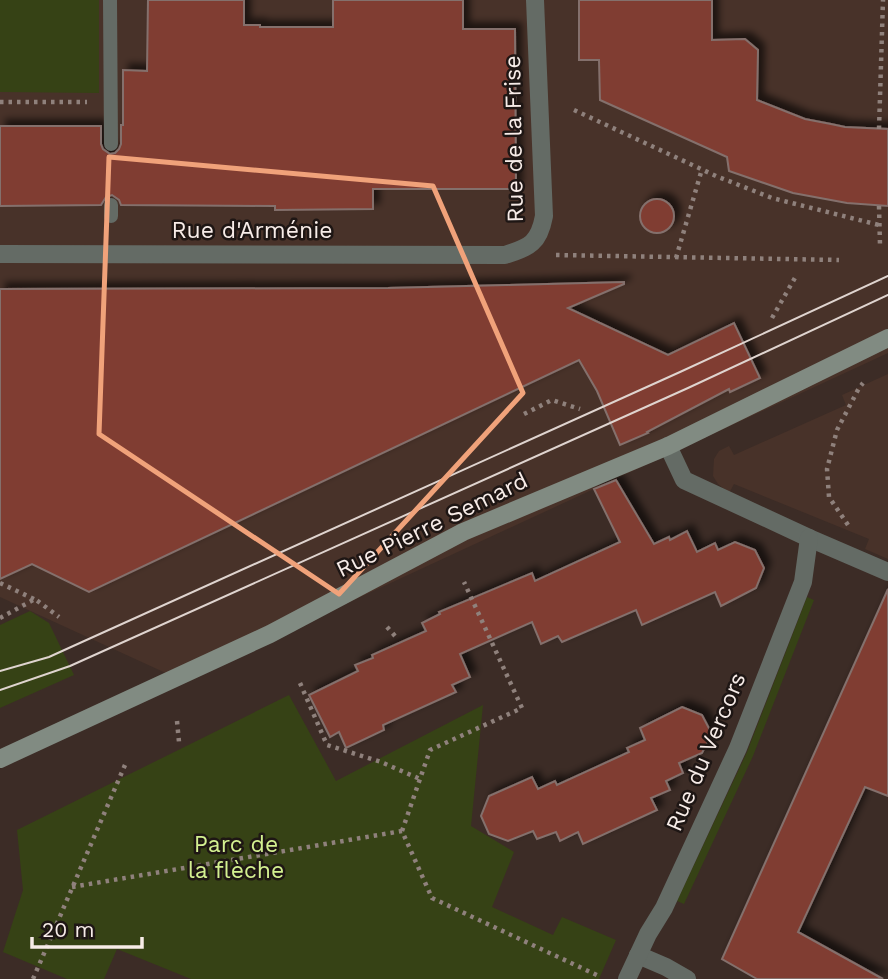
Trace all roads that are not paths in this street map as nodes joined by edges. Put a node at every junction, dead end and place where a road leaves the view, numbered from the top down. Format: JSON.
{"nodes":[{"id":1,"x":110,"y":0,"type":"edge"},
{"id":2,"x":535,"y":0,"type":"edge"},
{"id":3,"x":111,"y":144,"type":"dead end"},
{"id":4,"x":0,"y":254,"type":"edge"},
{"id":5,"x":505,"y":255,"type":"joint"},
{"id":6,"x":888,"y":338,"type":"edge"},
{"id":7,"x":668,"y":446,"type":"junction"},
{"id":8,"x":809,"y":538,"type":"junction"},
{"id":9,"x":888,"y":572,"type":"edge"},
{"id":10,"x":0,"y":759,"type":"edge"},
{"id":11,"x":638,"y":955,"type":"junction"},
{"id":12,"x":627,"y":979,"type":"edge"},
{"id":13,"x":687,"y":979,"type":"edge"}],
"edges":[{"from":1,"to":3,"type":"lane"},
{"from":2,"to":5,"type":"street","name":"Rue de la Frise"},
{"from":4,"to":5,"type":"street","name":"Rue d'Arménie"},
{"from":6,"to":7,"type":"street","name":"Rue Pierre Semard"},
{"from":7,"to":8,"type":"street"},
{"from":7,"to":10,"type":"street","name":"Rue Pierre Semard"},
{"from":8,"to":9,"type":"street"},
{"from":8,"to":11,"type":"street","name":"Rue du Vercors"},
{"from":11,"to":12,"type":"street","name":"Rue du Vercors"},
{"from":11,"to":13,"type":"street"}]}
